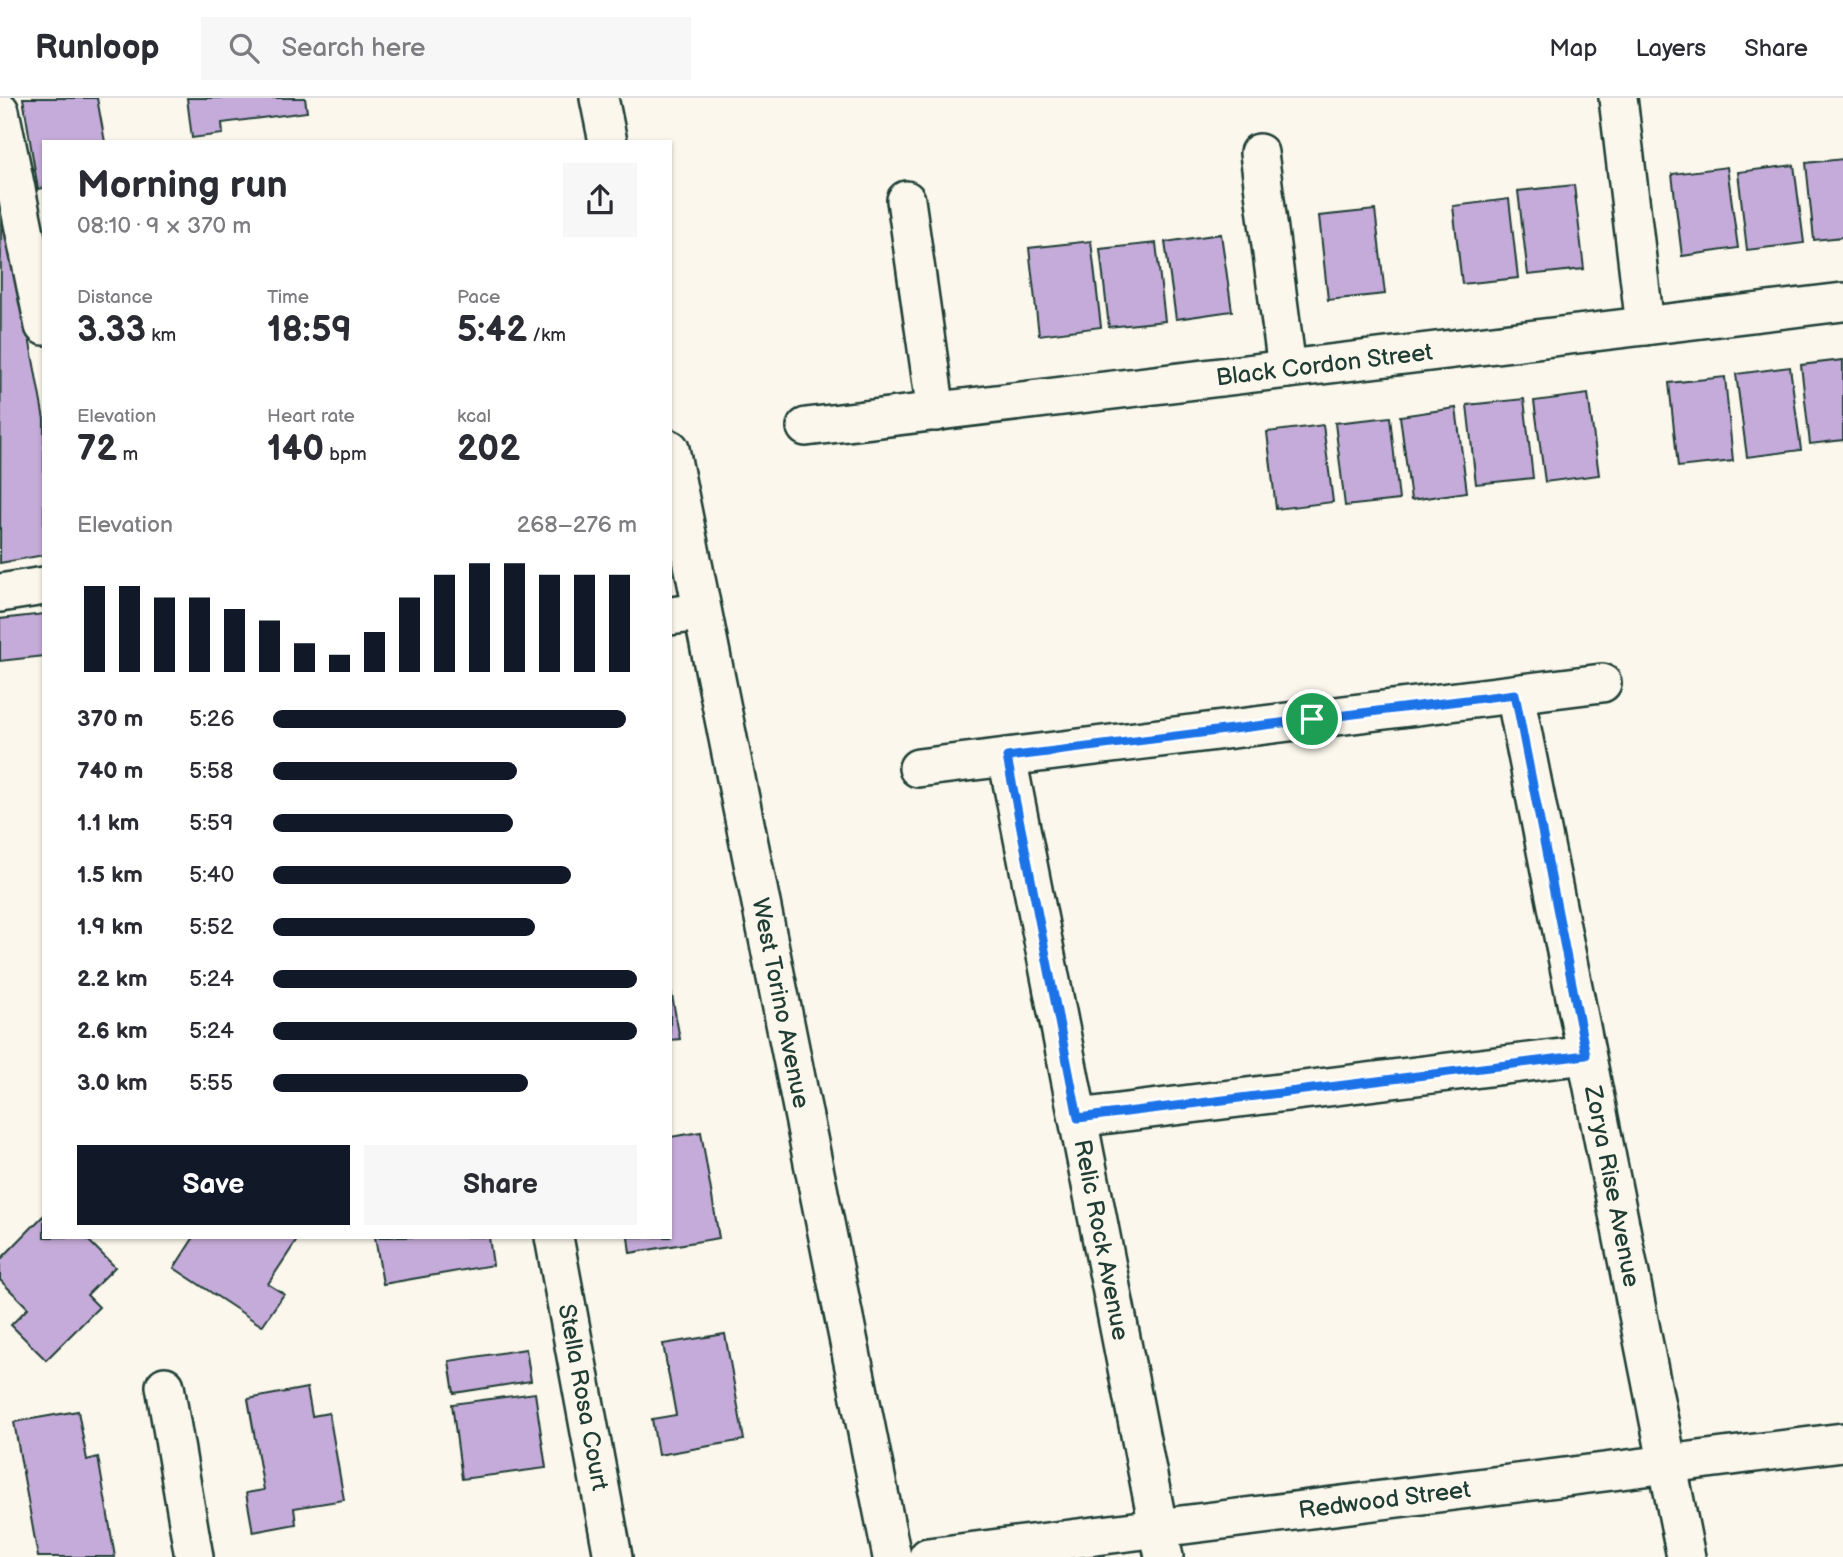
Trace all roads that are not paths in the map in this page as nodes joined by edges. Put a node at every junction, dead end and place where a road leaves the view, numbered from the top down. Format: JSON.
{"nodes":[{"id":1,"x":599,"y":98,"type":"edge"},
{"id":2,"x":1618,"y":98,"type":"edge"},
{"id":3,"x":0,"y":111,"type":"edge"},
{"id":4,"x":608,"y":140,"type":"edge"},
{"id":5,"x":1259,"y":153,"type":"dead end"},
{"id":6,"x":5,"y":156,"type":"edge"},
{"id":7,"x":906,"y":200,"type":"dead end"},
{"id":8,"x":1843,"y":302,"type":"edge"},
{"id":9,"x":42,"y":317,"type":"edge"},
{"id":10,"x":1645,"y":326,"type":"junction"},
{"id":11,"x":1287,"y":369,"type":"junction"},
{"id":12,"x":936,"y":412,"type":"junction"},
{"id":13,"x":806,"y":427,"type":"dead end"},
{"id":14,"x":672,"y":470,"type":"edge"},
{"id":15,"x":42,"y":586,"type":"edge"},
{"id":16,"x":0,"y":593,"type":"edge"},
{"id":17,"x":686,"y":614,"type":"edge"},
{"id":18,"x":1602,"y":683,"type":"dead end"},
{"id":19,"x":1515,"y":694,"type":"junction"},
{"id":20,"x":1007,"y":757,"type":"junction"},
{"id":21,"x":918,"y":768,"type":"dead end"},
{"id":22,"x":1586,"y":1055,"type":"junction"},
{"id":23,"x":1078,"y":1118,"type":"junction"},
{"id":24,"x":554,"y":1239,"type":"edge"},
{"id":25,"x":164,"y":1386,"type":"dead end"},
{"id":26,"x":1843,"y":1443,"type":"edge"},
{"id":27,"x":1667,"y":1465,"type":"junction"},
{"id":28,"x":1161,"y":1543,"type":"edge"},
{"id":29,"x":194,"y":1557,"type":"edge"},
{"id":30,"x":613,"y":1557,"type":"edge"},
{"id":31,"x":892,"y":1557,"type":"edge"},
{"id":32,"x":928,"y":1557,"type":"edge"},
{"id":33,"x":1686,"y":1557,"type":"edge"}],
"edges":[{"from":1,"to":4,"type":"street"},
{"from":2,"to":10,"type":"street"},
{"from":3,"to":6,"type":"street"},
{"from":5,"to":11,"type":"street"},
{"from":6,"to":9,"type":"street"},
{"from":7,"to":12,"type":"street"},
{"from":8,"to":10,"type":"street","name":"Black Cordon Street"},
{"from":10,"to":11,"type":"street","name":"Black Cordon Street"},
{"from":11,"to":12,"type":"street","name":"Black Cordon Street"},
{"from":12,"to":13,"type":"street","name":"Black Cordon Street"},
{"from":14,"to":17,"type":"street","name":"West Torino Avenue"},
{"from":15,"to":16,"type":"street"},
{"from":17,"to":31,"type":"street","name":"West Torino Avenue"},
{"from":18,"to":19,"type":"street"},
{"from":19,"to":20,"type":"street"},
{"from":19,"to":22,"type":"street","name":"Zorya Rise Avenue"},
{"from":20,"to":21,"type":"street"},
{"from":20,"to":23,"type":"street","name":"Relic Rock Avenue"},
{"from":22,"to":23,"type":"street"},
{"from":22,"to":27,"type":"street","name":"Zorya Rise Avenue"},
{"from":23,"to":28,"type":"street","name":"Relic Rock Avenue"},
{"from":24,"to":30,"type":"street","name":"Stella Rosa Court"},
{"from":25,"to":29,"type":"street"},
{"from":26,"to":27,"type":"street","name":"Redwood Street"},
{"from":27,"to":28,"type":"street","name":"Redwood Street"},
{"from":27,"to":33,"type":"street","name":"Zorya Rise Avenue"},
{"from":28,"to":32,"type":"street","name":"Redwood Street"}]}
